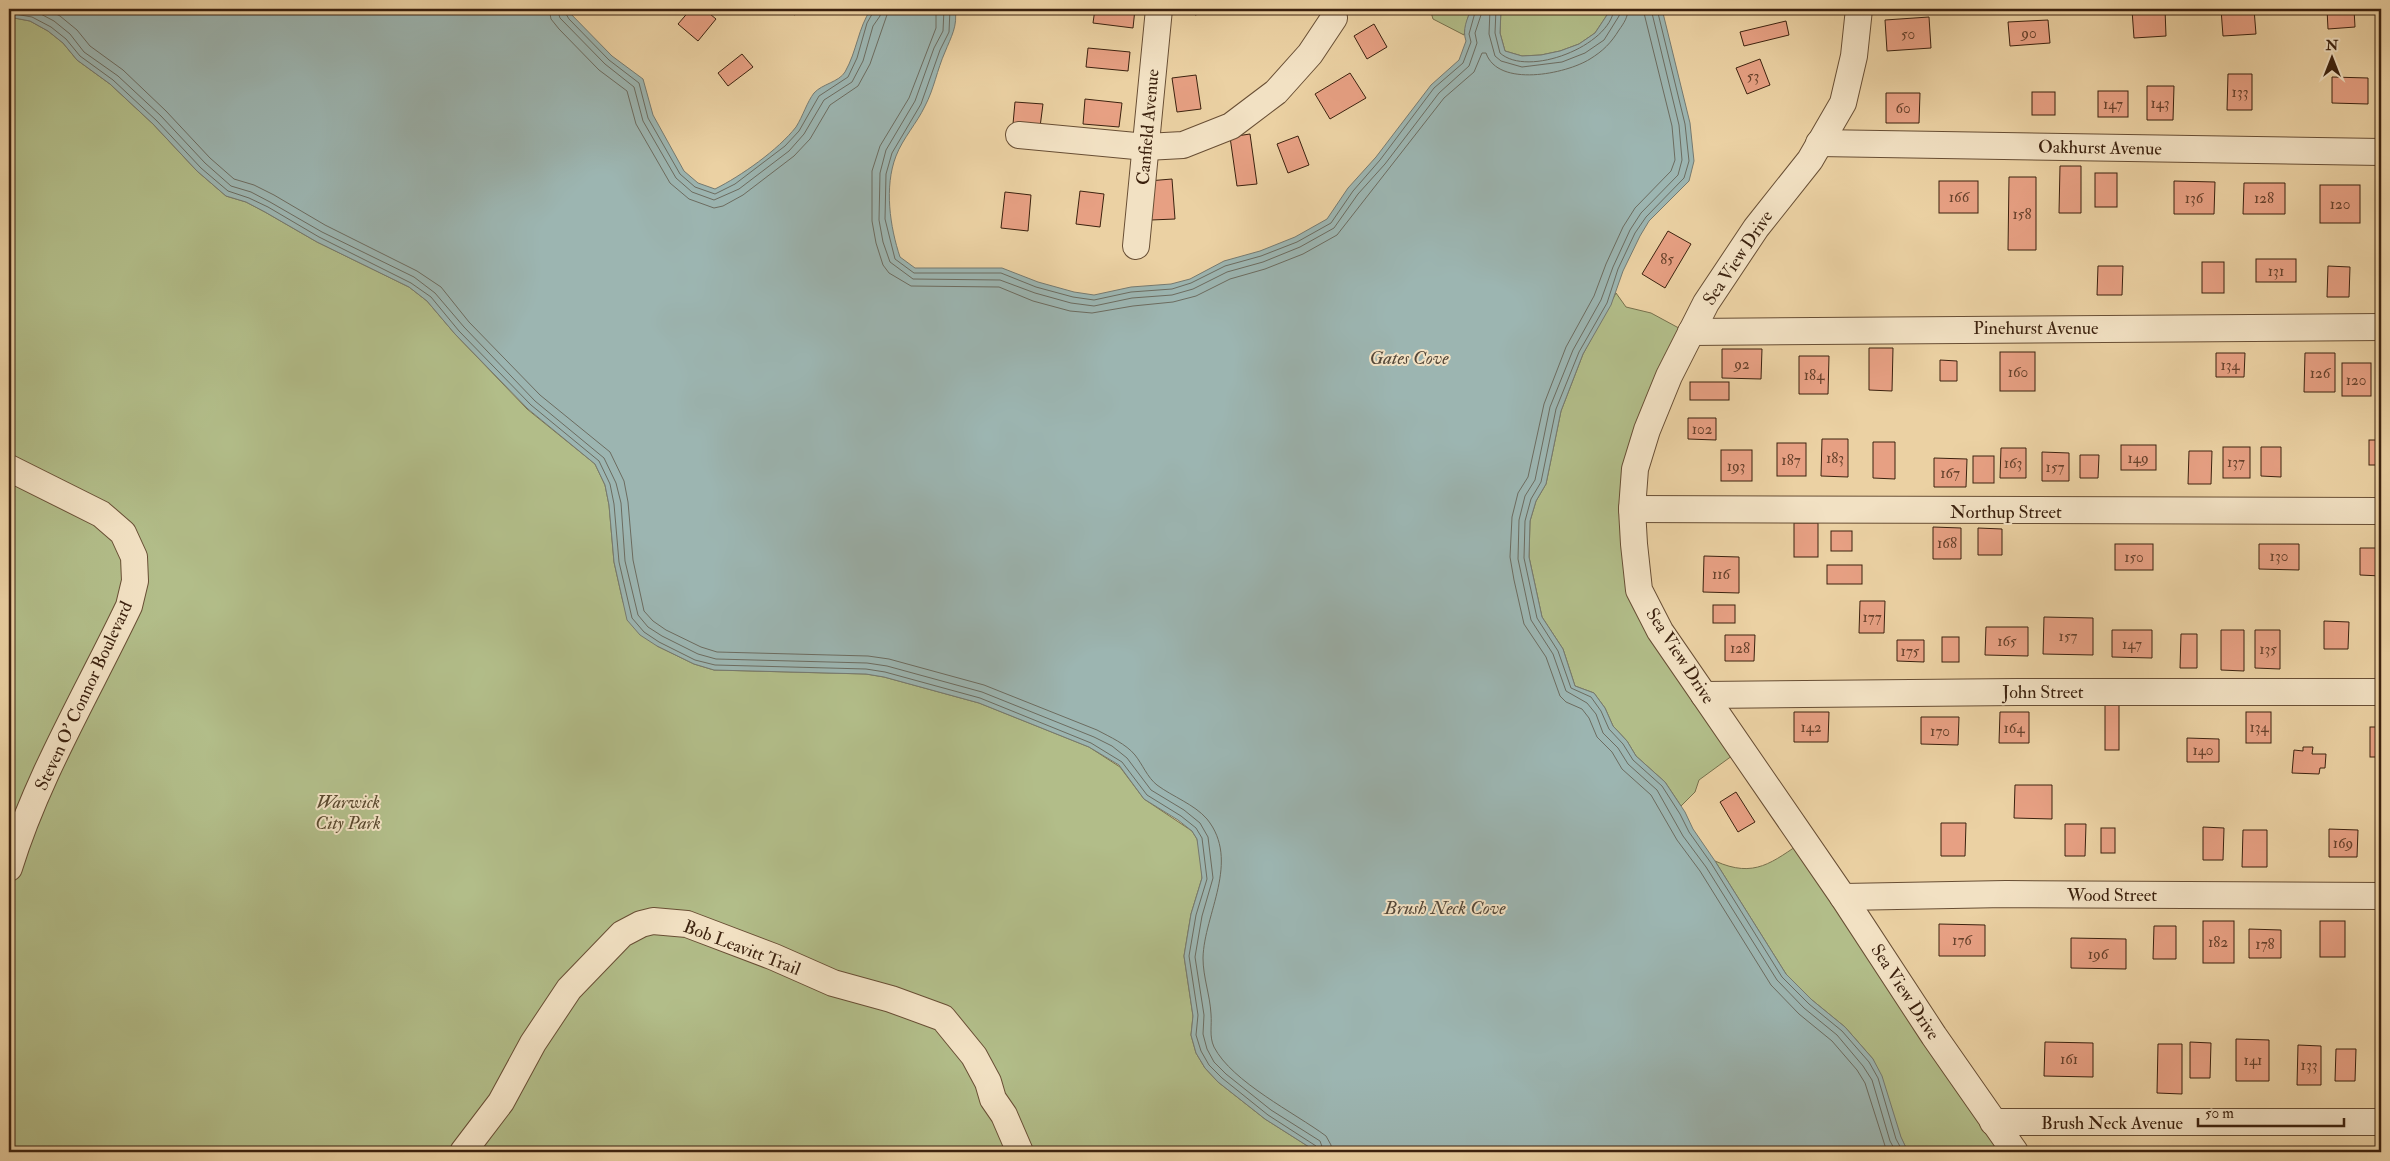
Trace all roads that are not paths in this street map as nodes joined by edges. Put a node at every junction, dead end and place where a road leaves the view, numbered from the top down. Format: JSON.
{"nodes":[{"id":1,"x":1159,"y":9,"type":"edge"},
{"id":2,"x":1860,"y":9,"type":"edge"},
{"id":3,"x":1334,"y":18,"type":"dead end"},
{"id":4,"x":1019,"y":135,"type":"dead end"},
{"id":5,"x":1819,"y":143,"type":"junction"},
{"id":6,"x":1146,"y":147,"type":"junction"},
{"id":7,"x":2381,"y":152,"type":"edge"},
{"id":8,"x":1136,"y":246,"type":"dead end"},
{"id":9,"x":2381,"y":327,"type":"edge"},
{"id":10,"x":1691,"y":332,"type":"junction"},
{"id":11,"x":9,"y":468,"type":"edge"},
{"id":12,"x":1632,"y":509,"type":"junction"},
{"id":13,"x":2381,"y":511,"type":"edge"},
{"id":14,"x":2381,"y":692,"type":"edge"},
{"id":15,"x":1704,"y":695,"type":"junction"},
{"id":16,"x":9,"y":868,"type":"edge"},
{"id":17,"x":2381,"y":896,"type":"edge"},
{"id":18,"x":1843,"y":897,"type":"junction"},
{"id":19,"x":1993,"y":1122,"type":"junction"},
{"id":20,"x":2381,"y":1122,"type":"edge"},
{"id":21,"x":462,"y":1152,"type":"edge"},
{"id":22,"x":1020,"y":1152,"type":"edge"},
{"id":23,"x":2015,"y":1152,"type":"edge"}],
"edges":[{"from":1,"to":6,"type":"street","name":"Canfield Avenue"},
{"from":2,"to":5,"type":"street","name":"Sea View Drive"},
{"from":3,"to":6,"type":"street"},
{"from":4,"to":6,"type":"street"},
{"from":5,"to":7,"type":"street","name":"Oakhurst Avenue"},
{"from":5,"to":10,"type":"street","name":"Sea View Drive"},
{"from":6,"to":8,"type":"street","name":"Canfield Avenue"},
{"from":9,"to":10,"type":"street","name":"Pinehurst Avenue"},
{"from":10,"to":12,"type":"street","name":"Sea View Drive"},
{"from":11,"to":16,"type":"street","name":"Steven O' Connor Boulevard"},
{"from":12,"to":13,"type":"street","name":"Northup Street"},
{"from":12,"to":15,"type":"street","name":"Sea View Drive"},
{"from":14,"to":15,"type":"street","name":"John Street"},
{"from":15,"to":18,"type":"street","name":"Sea View Drive"},
{"from":17,"to":18,"type":"street","name":"Wood Street"},
{"from":18,"to":19,"type":"street","name":"Sea View Drive"},
{"from":19,"to":20,"type":"street","name":"Brush Neck Avenue"},
{"from":19,"to":23,"type":"street","name":"Sea View Drive"},
{"from":21,"to":22,"type":"street","name":"Bob Leavitt Trail"}]}
